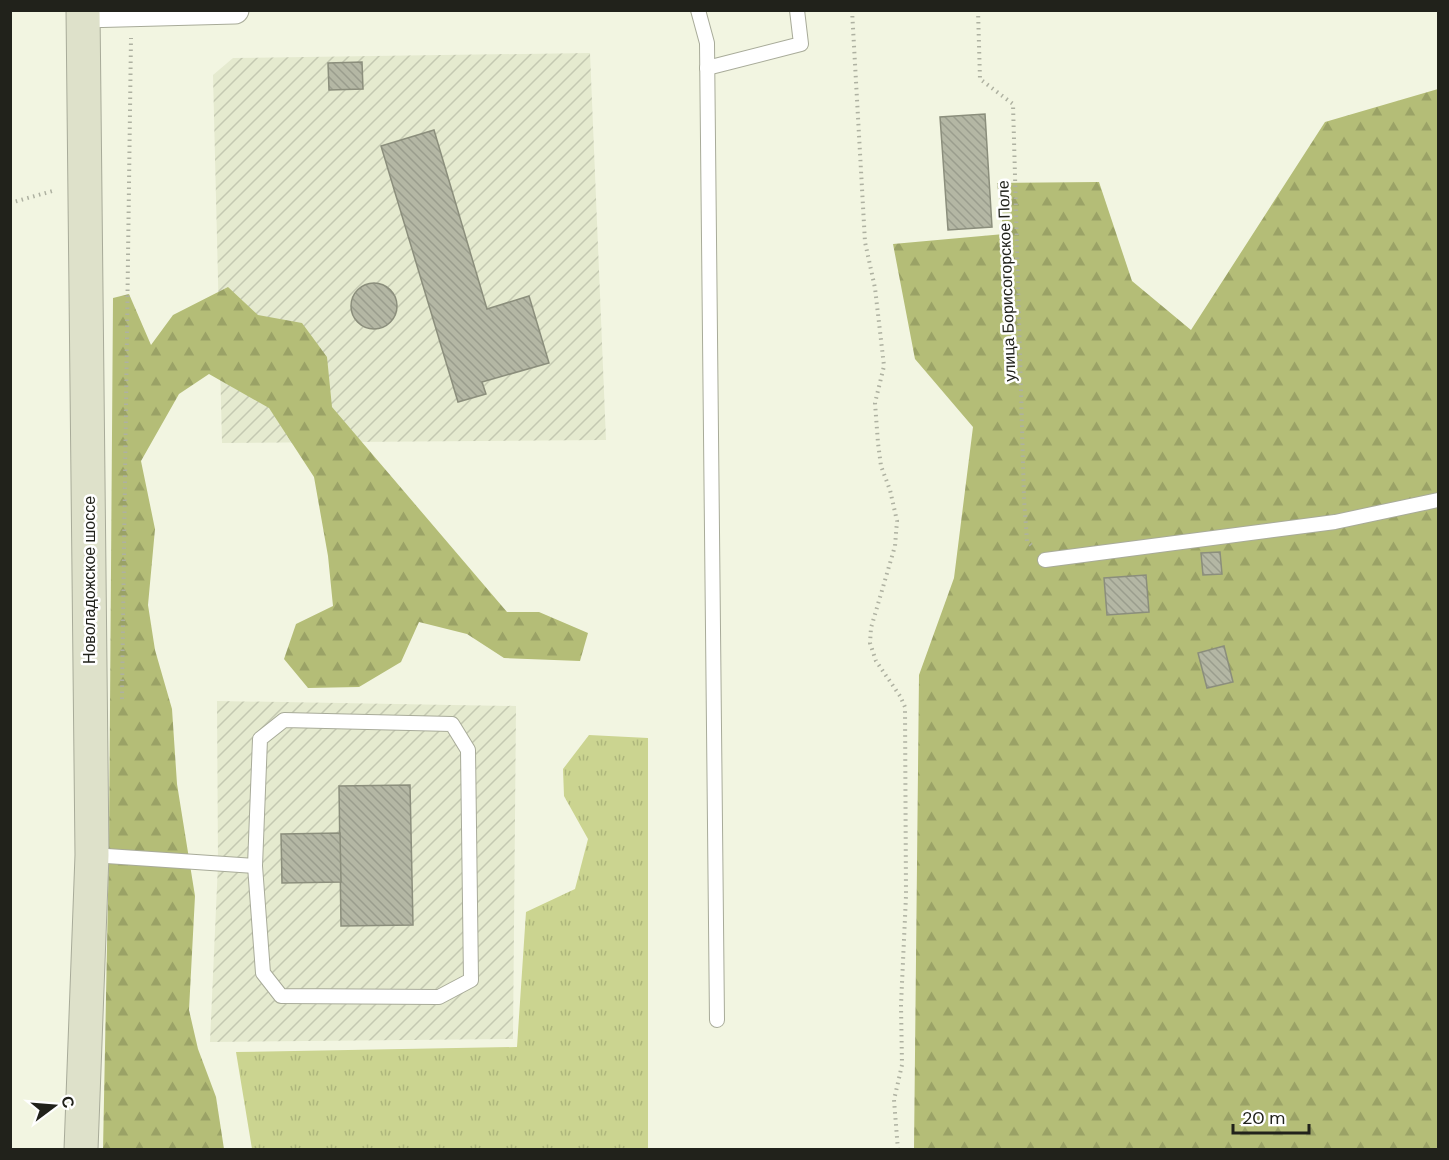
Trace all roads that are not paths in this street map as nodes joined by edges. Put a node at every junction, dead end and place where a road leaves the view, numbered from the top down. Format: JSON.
{"nodes":[{"id":1,"x":235,"y":10,"type":"edge"},
{"id":2,"x":698,"y":10,"type":"edge"},
{"id":3,"x":797,"y":10,"type":"edge"},
{"id":4,"x":83,"y":12,"type":"edge"},
{"id":5,"x":707,"y":68,"type":"junction"},
{"id":6,"x":1438,"y":500,"type":"edge"},
{"id":7,"x":1044,"y":560,"type":"road end"},
{"id":8,"x":92,"y":855,"type":"junction"},
{"id":9,"x":255,"y":866,"type":"junction"},
{"id":10,"x":717,"y":1020,"type":"dead end"},
{"id":11,"x":81,"y":1149,"type":"edge"}],
"edges":[{"from":1,"to":4,"type":"street"},
{"from":2,"to":5,"type":"lane"},
{"from":3,"to":5,"type":"lane"},
{"from":4,"to":8,"type":"main road","name":"Новоладожское шоссе"},
{"from":5,"to":10,"type":"lane"},
{"from":6,"to":7,"type":"lane"},
{"from":8,"to":9,"type":"lane"},
{"from":8,"to":11,"type":"main road","name":"Новоладожское шоссе"},
{"from":9,"to":9,"type":"lane"}]}
